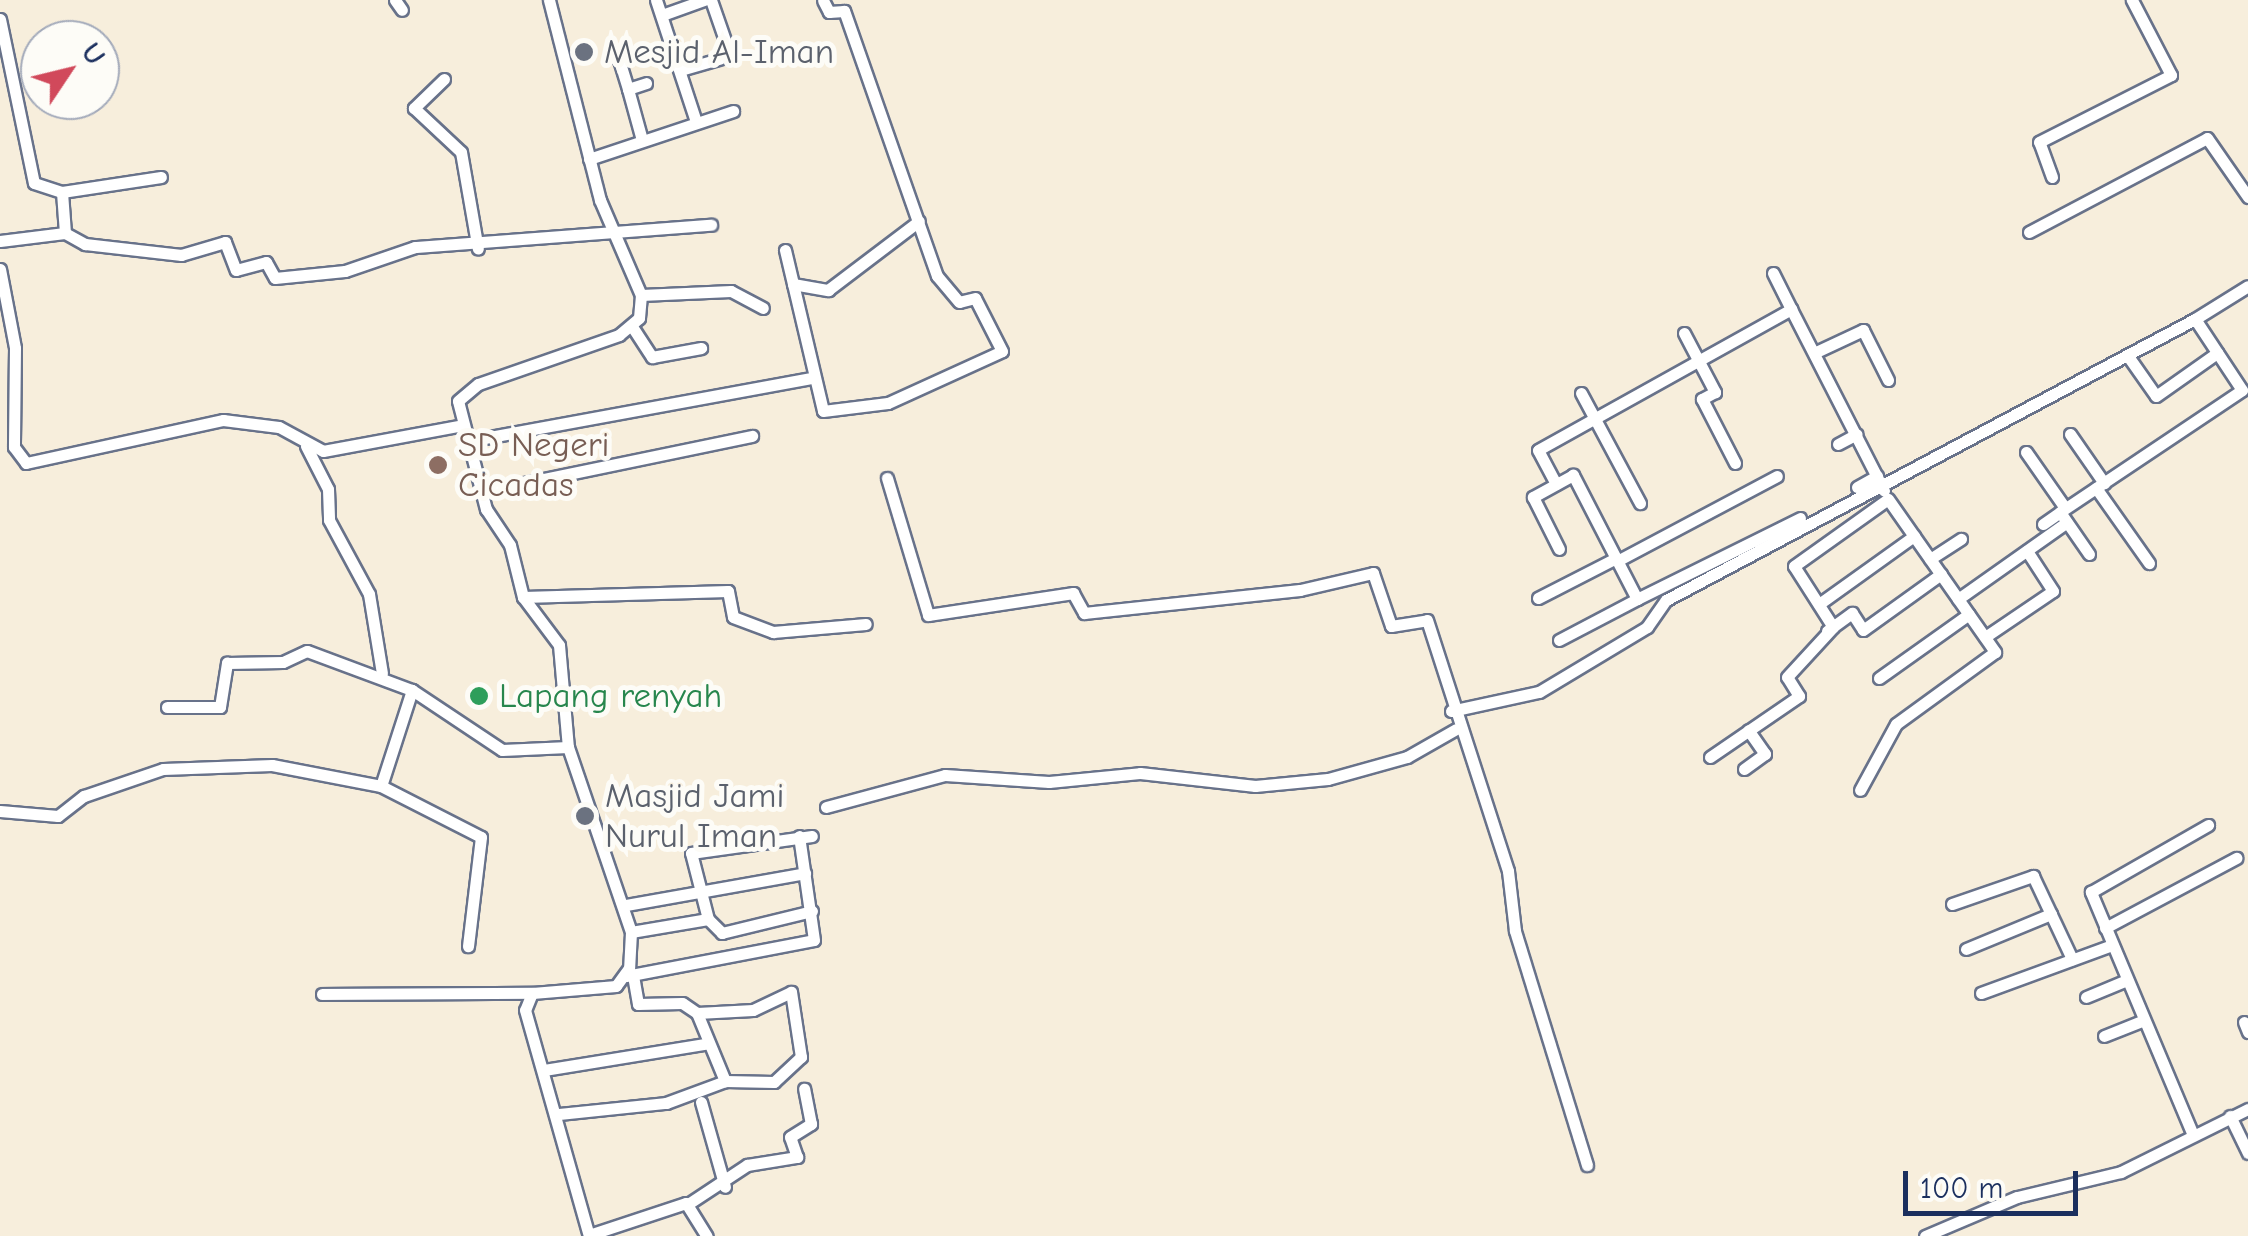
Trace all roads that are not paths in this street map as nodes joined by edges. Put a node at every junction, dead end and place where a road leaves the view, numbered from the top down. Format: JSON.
{"nodes":[{"id":1,"x":548,"y":0,"type":"edge"},
{"id":2,"x":656,"y":0,"type":"edge"},
{"id":3,"x":708,"y":0,"type":"edge"},
{"id":4,"x":823,"y":0,"type":"edge"},
{"id":5,"x":2132,"y":0,"type":"edge"},
{"id":6,"x":662,"y":16,"type":"junction"},
{"id":7,"x":0,"y":20,"type":"edge"},
{"id":8,"x":726,"y":43,"type":"dead end"},
{"id":9,"x":638,"y":52,"type":"dead end"},
{"id":10,"x":720,"y":59,"type":"dead end"},
{"id":11,"x":684,"y":69,"type":"junction"},
{"id":12,"x":444,"y":79,"type":"dead end"},
{"id":13,"x":646,"y":83,"type":"dead end"},
{"id":14,"x":628,"y":89,"type":"junction"},
{"id":15,"x":732,"y":110,"type":"dead end"},
{"id":16,"x":696,"y":122,"type":"junction"},
{"id":17,"x":642,"y":140,"type":"junction"},
{"id":18,"x":588,"y":158,"type":"junction"},
{"id":19,"x":161,"y":177,"type":"dead end"},
{"id":20,"x":2052,"y":177,"type":"dead end"},
{"id":21,"x":62,"y":192,"type":"junction"},
{"id":22,"x":2248,"y":197,"type":"edge"},
{"id":23,"x":918,"y":220,"type":"junction"},
{"id":24,"x":711,"y":224,"type":"dead end"},
{"id":25,"x":2030,"y":232,"type":"dead end"},
{"id":26,"x":65,"y":233,"type":"junction"},
{"id":27,"x":613,"y":238,"type":"junction"},
{"id":28,"x":0,"y":240,"type":"edge"},
{"id":29,"x":478,"y":249,"type":"junction"},
{"id":30,"x":785,"y":250,"type":"dead end"},
{"id":31,"x":0,"y":269,"type":"edge"},
{"id":32,"x":1773,"y":273,"type":"dead end"},
{"id":33,"x":792,"y":284,"type":"junction"},
{"id":34,"x":2248,"y":286,"type":"edge"},
{"id":35,"x":641,"y":295,"type":"junction"},
{"id":36,"x":763,"y":308,"type":"dead end"},
{"id":37,"x":1791,"y":309,"type":"junction"},
{"id":38,"x":2195,"y":319,"type":"junction"},
{"id":39,"x":633,"y":328,"type":"junction"},
{"id":40,"x":1684,"y":333,"type":"dead end"},
{"id":41,"x":701,"y":348,"type":"dead end"},
{"id":42,"x":1816,"y":352,"type":"junction"},
{"id":43,"x":2217,"y":353,"type":"junction"},
{"id":44,"x":2130,"y":359,"type":"dead end"},
{"id":45,"x":1699,"y":361,"type":"junction"},
{"id":46,"x":810,"y":378,"type":"junction"},
{"id":47,"x":1888,"y":380,"type":"dead end"},
{"id":48,"x":1580,"y":393,"type":"dead end"},
{"id":49,"x":1594,"y":419,"type":"junction"},
{"id":50,"x":464,"y":425,"type":"junction"},
{"id":51,"x":1857,"y":434,"type":"junction"},
{"id":52,"x":2070,"y":434,"type":"dead end"},
{"id":53,"x":752,"y":436,"type":"dead end"},
{"id":54,"x":468,"y":441,"type":"junction"},
{"id":55,"x":304,"y":442,"type":"junction"},
{"id":56,"x":0,"y":444,"type":"edge"},
{"id":57,"x":1838,"y":444,"type":"dead end"},
{"id":58,"x":14,"y":446,"type":"junction"},
{"id":59,"x":2026,"y":452,"type":"dead end"},
{"id":60,"x":1940,"y":456,"type":"dead end"},
{"id":61,"x":1735,"y":463,"type":"dead end"},
{"id":62,"x":1777,"y":476,"type":"dead end"},
{"id":63,"x":887,"y":478,"type":"dead end"},
{"id":64,"x":1556,"y":484,"type":"junction"},
{"id":65,"x":2100,"y":486,"type":"junction"},
{"id":66,"x":1857,"y":487,"type":"dead end"},
{"id":67,"x":1883,"y":488,"type":"junction"},
{"id":68,"x":481,"y":492,"type":"junction"},
{"id":69,"x":1640,"y":503,"type":"dead end"},
{"id":70,"x":2064,"y":514,"type":"junction"},
{"id":71,"x":1800,"y":518,"type":"dead end"},
{"id":72,"x":2043,"y":524,"type":"dead end"},
{"id":73,"x":1914,"y":536,"type":"junction"},
{"id":74,"x":1961,"y":538,"type":"dead end"},
{"id":75,"x":1559,"y":548,"type":"dead end"},
{"id":76,"x":2027,"y":550,"type":"junction"},
{"id":77,"x":2089,"y":554,"type":"dead end"},
{"id":78,"x":1930,"y":558,"type":"junction"},
{"id":79,"x":1616,"y":560,"type":"junction"},
{"id":80,"x":2149,"y":563,"type":"dead end"},
{"id":81,"x":1941,"y":574,"type":"junction"},
{"id":82,"x":523,"y":597,"type":"junction"},
{"id":83,"x":1538,"y":598,"type":"dead end"},
{"id":84,"x":1636,"y":599,"type":"junction"},
{"id":85,"x":1958,"y":599,"type":"junction"},
{"id":86,"x":1818,"y":604,"type":"junction"},
{"id":87,"x":1969,"y":614,"type":"junction"},
{"id":88,"x":866,"y":624,"type":"dead end"},
{"id":89,"x":1834,"y":626,"type":"junction"},
{"id":90,"x":1985,"y":638,"type":"junction"},
{"id":91,"x":1559,"y":640,"type":"dead end"},
{"id":92,"x":382,"y":673,"type":"junction"},
{"id":93,"x":1878,"y":678,"type":"dead end"},
{"id":94,"x":412,"y":690,"type":"junction"},
{"id":95,"x":168,"y":707,"type":"dead end"},
{"id":96,"x":1452,"y":711,"type":"junction"},
{"id":97,"x":1456,"y":729,"type":"junction"},
{"id":98,"x":1748,"y":730,"type":"junction"},
{"id":99,"x":568,"y":747,"type":"junction"},
{"id":100,"x":1710,"y":757,"type":"dead end"},
{"id":101,"x":1744,"y":769,"type":"dead end"},
{"id":102,"x":381,"y":786,"type":"junction"},
{"id":103,"x":1860,"y":790,"type":"dead end"},
{"id":104,"x":826,"y":807,"type":"dead end"},
{"id":105,"x":0,"y":811,"type":"edge"},
{"id":106,"x":2208,"y":824,"type":"dead end"},
{"id":107,"x":2236,"y":858,"type":"dead end"},
{"id":108,"x":805,"y":873,"type":"junction"},
{"id":109,"x":702,"y":896,"type":"junction"},
{"id":110,"x":1952,"y":904,"type":"dead end"},
{"id":111,"x":626,"y":905,"type":"junction"},
{"id":112,"x":812,"y":911,"type":"junction"},
{"id":113,"x":2051,"y":914,"type":"junction"},
{"id":114,"x":708,"y":919,"type":"junction"},
{"id":115,"x":2105,"y":928,"type":"junction"},
{"id":116,"x":631,"y":932,"type":"junction"},
{"id":117,"x":2112,"y":944,"type":"junction"},
{"id":118,"x":468,"y":946,"type":"dead end"},
{"id":119,"x":1966,"y":949,"type":"dead end"},
{"id":120,"x":2072,"y":960,"type":"junction"},
{"id":121,"x":630,"y":976,"type":"junction"},
{"id":122,"x":2127,"y":980,"type":"junction"},
{"id":123,"x":532,"y":992,"type":"junction"},
{"id":124,"x":1981,"y":993,"type":"dead end"},
{"id":125,"x":322,"y":994,"type":"dead end"},
{"id":126,"x":2086,"y":997,"type":"dead end"},
{"id":127,"x":697,"y":1013,"type":"junction"},
{"id":128,"x":2144,"y":1020,"type":"junction"},
{"id":129,"x":2104,"y":1036,"type":"dead end"},
{"id":130,"x":706,"y":1044,"type":"junction"},
{"id":131,"x":544,"y":1070,"type":"junction"},
{"id":132,"x":725,"y":1081,"type":"junction"},
{"id":133,"x":804,"y":1089,"type":"dead end"},
{"id":134,"x":700,"y":1102,"type":"dead end"},
{"id":135,"x":2248,"y":1109,"type":"edge"},
{"id":136,"x":559,"y":1114,"type":"junction"},
{"id":137,"x":2230,"y":1116,"type":"junction"},
{"id":138,"x":2193,"y":1135,"type":"junction"},
{"id":139,"x":2248,"y":1153,"type":"edge"},
{"id":140,"x":1586,"y":1165,"type":"dead end"},
{"id":141,"x":724,"y":1187,"type":"junction"},
{"id":142,"x":688,"y":1204,"type":"junction"},
{"id":143,"x":589,"y":1236,"type":"edge"},
{"id":144,"x":708,"y":1236,"type":"edge"},
{"id":145,"x":1925,"y":1236,"type":"edge"}],
"edges":[{"from":1,"to":18,"type":"street"},
{"from":2,"to":6,"type":"street"},
{"from":3,"to":6,"type":"street"},
{"from":3,"to":8,"type":"street"},
{"from":4,"to":23,"type":"street"},
{"from":5,"to":20,"type":"street"},
{"from":6,"to":11,"type":"street"},
{"from":7,"to":21,"type":"street"},
{"from":9,"to":14,"type":"street"},
{"from":10,"to":11,"type":"street"},
{"from":11,"to":16,"type":"street"},
{"from":12,"to":29,"type":"street"},
{"from":13,"to":14,"type":"street"},
{"from":14,"to":17,"type":"street"},
{"from":15,"to":16,"type":"street"},
{"from":16,"to":17,"type":"street"},
{"from":17,"to":18,"type":"street"},
{"from":18,"to":27,"type":"street"},
{"from":19,"to":21,"type":"street"},
{"from":21,"to":26,"type":"street"},
{"from":22,"to":25,"type":"street"},
{"from":23,"to":33,"type":"street"},
{"from":23,"to":46,"type":"street"},
{"from":24,"to":27,"type":"street"},
{"from":26,"to":28,"type":"street"},
{"from":26,"to":29,"type":"street"},
{"from":27,"to":29,"type":"street"},
{"from":27,"to":35,"type":"street"},
{"from":30,"to":33,"type":"street"},
{"from":31,"to":58,"type":"street"},
{"from":32,"to":37,"type":"street"},
{"from":33,"to":46,"type":"street"},
{"from":34,"to":38,"type":"street"},
{"from":35,"to":36,"type":"street"},
{"from":35,"to":39,"type":"street"},
{"from":37,"to":42,"type":"street"},
{"from":37,"to":45,"type":"street"},
{"from":38,"to":43,"type":"street"},
{"from":38,"to":67,"type":"street"},
{"from":39,"to":41,"type":"street"},
{"from":39,"to":50,"type":"street"},
{"from":40,"to":45,"type":"street"},
{"from":42,"to":47,"type":"street"},
{"from":42,"to":51,"type":"street"},
{"from":43,"to":44,"type":"street"},
{"from":43,"to":65,"type":"street"},
{"from":45,"to":49,"type":"street"},
{"from":45,"to":61,"type":"street"},
{"from":46,"to":54,"type":"street"},
{"from":48,"to":49,"type":"street"},
{"from":49,"to":64,"type":"street"},
{"from":49,"to":69,"type":"street"},
{"from":50,"to":54,"type":"street"},
{"from":50,"to":55,"type":"street"},
{"from":51,"to":57,"type":"street"},
{"from":51,"to":67,"type":"street"},
{"from":52,"to":65,"type":"street"},
{"from":53,"to":68,"type":"street"},
{"from":54,"to":68,"type":"street"},
{"from":55,"to":58,"type":"street"},
{"from":55,"to":92,"type":"street"},
{"from":56,"to":58,"type":"street"},
{"from":59,"to":70,"type":"street"},
{"from":60,"to":67,"type":"street"},
{"from":62,"to":79,"type":"street"},
{"from":63,"to":96,"type":"street"},
{"from":64,"to":75,"type":"street"},
{"from":64,"to":79,"type":"street"},
{"from":65,"to":70,"type":"street"},
{"from":65,"to":80,"type":"street"},
{"from":66,"to":67,"type":"street"},
{"from":67,"to":73,"type":"street"},
{"from":67,"to":86,"type":"street"},
{"from":67,"to":96,"type":"street"},
{"from":68,"to":82,"type":"street"},
{"from":70,"to":72,"type":"street"},
{"from":70,"to":76,"type":"street"},
{"from":70,"to":77,"type":"street"},
{"from":71,"to":84,"type":"street"},
{"from":73,"to":78,"type":"street"},
{"from":73,"to":86,"type":"street"},
{"from":74,"to":78,"type":"street"},
{"from":76,"to":85,"type":"street"},
{"from":76,"to":90,"type":"street"},
{"from":78,"to":81,"type":"street"},
{"from":79,"to":83,"type":"street"},
{"from":79,"to":84,"type":"street"},
{"from":81,"to":85,"type":"street"},
{"from":81,"to":89,"type":"street"},
{"from":82,"to":88,"type":"street"},
{"from":82,"to":99,"type":"street"},
{"from":84,"to":91,"type":"street"},
{"from":85,"to":87,"type":"street"},
{"from":86,"to":89,"type":"street"},
{"from":87,"to":90,"type":"street"},
{"from":87,"to":93,"type":"street"},
{"from":89,"to":98,"type":"street"},
{"from":90,"to":103,"type":"street"},
{"from":92,"to":94,"type":"street"},
{"from":92,"to":95,"type":"street"},
{"from":94,"to":99,"type":"street"},
{"from":94,"to":102,"type":"street"},
{"from":96,"to":97,"type":"street"},
{"from":97,"to":104,"type":"street"},
{"from":97,"to":140,"type":"street"},
{"from":98,"to":100,"type":"street"},
{"from":98,"to":101,"type":"street"},
{"from":99,"to":111,"type":"street"},
{"from":102,"to":105,"type":"street"},
{"from":102,"to":118,"type":"street"},
{"from":106,"to":115,"type":"street"},
{"from":107,"to":115,"type":"street"},
{"from":108,"to":109,"type":"street"},
{"from":108,"to":109,"type":"street"},
{"from":108,"to":112,"type":"street"},
{"from":109,"to":111,"type":"street"},
{"from":109,"to":114,"type":"street"},
{"from":110,"to":113,"type":"street"},
{"from":111,"to":116,"type":"street"},
{"from":112,"to":114,"type":"street"},
{"from":112,"to":121,"type":"street"},
{"from":113,"to":119,"type":"street"},
{"from":113,"to":120,"type":"street"},
{"from":114,"to":116,"type":"street"},
{"from":115,"to":117,"type":"street"},
{"from":116,"to":121,"type":"street"},
{"from":117,"to":120,"type":"street"},
{"from":117,"to":122,"type":"street"},
{"from":120,"to":124,"type":"street"},
{"from":121,"to":123,"type":"street"},
{"from":121,"to":127,"type":"street"},
{"from":122,"to":126,"type":"street"},
{"from":122,"to":128,"type":"street"},
{"from":123,"to":125,"type":"street"},
{"from":123,"to":131,"type":"street"},
{"from":127,"to":130,"type":"street"},
{"from":127,"to":132,"type":"street"},
{"from":128,"to":129,"type":"street"},
{"from":128,"to":138,"type":"street"},
{"from":130,"to":131,"type":"street"},
{"from":130,"to":132,"type":"street"},
{"from":131,"to":136,"type":"street"},
{"from":132,"to":136,"type":"street"},
{"from":133,"to":141,"type":"street"},
{"from":134,"to":141,"type":"street"},
{"from":135,"to":137,"type":"street"},
{"from":136,"to":143,"type":"street"},
{"from":137,"to":138,"type":"street"},
{"from":137,"to":139,"type":"street"},
{"from":138,"to":145,"type":"street"},
{"from":141,"to":142,"type":"street"},
{"from":142,"to":143,"type":"street"},
{"from":142,"to":144,"type":"street"}]}
